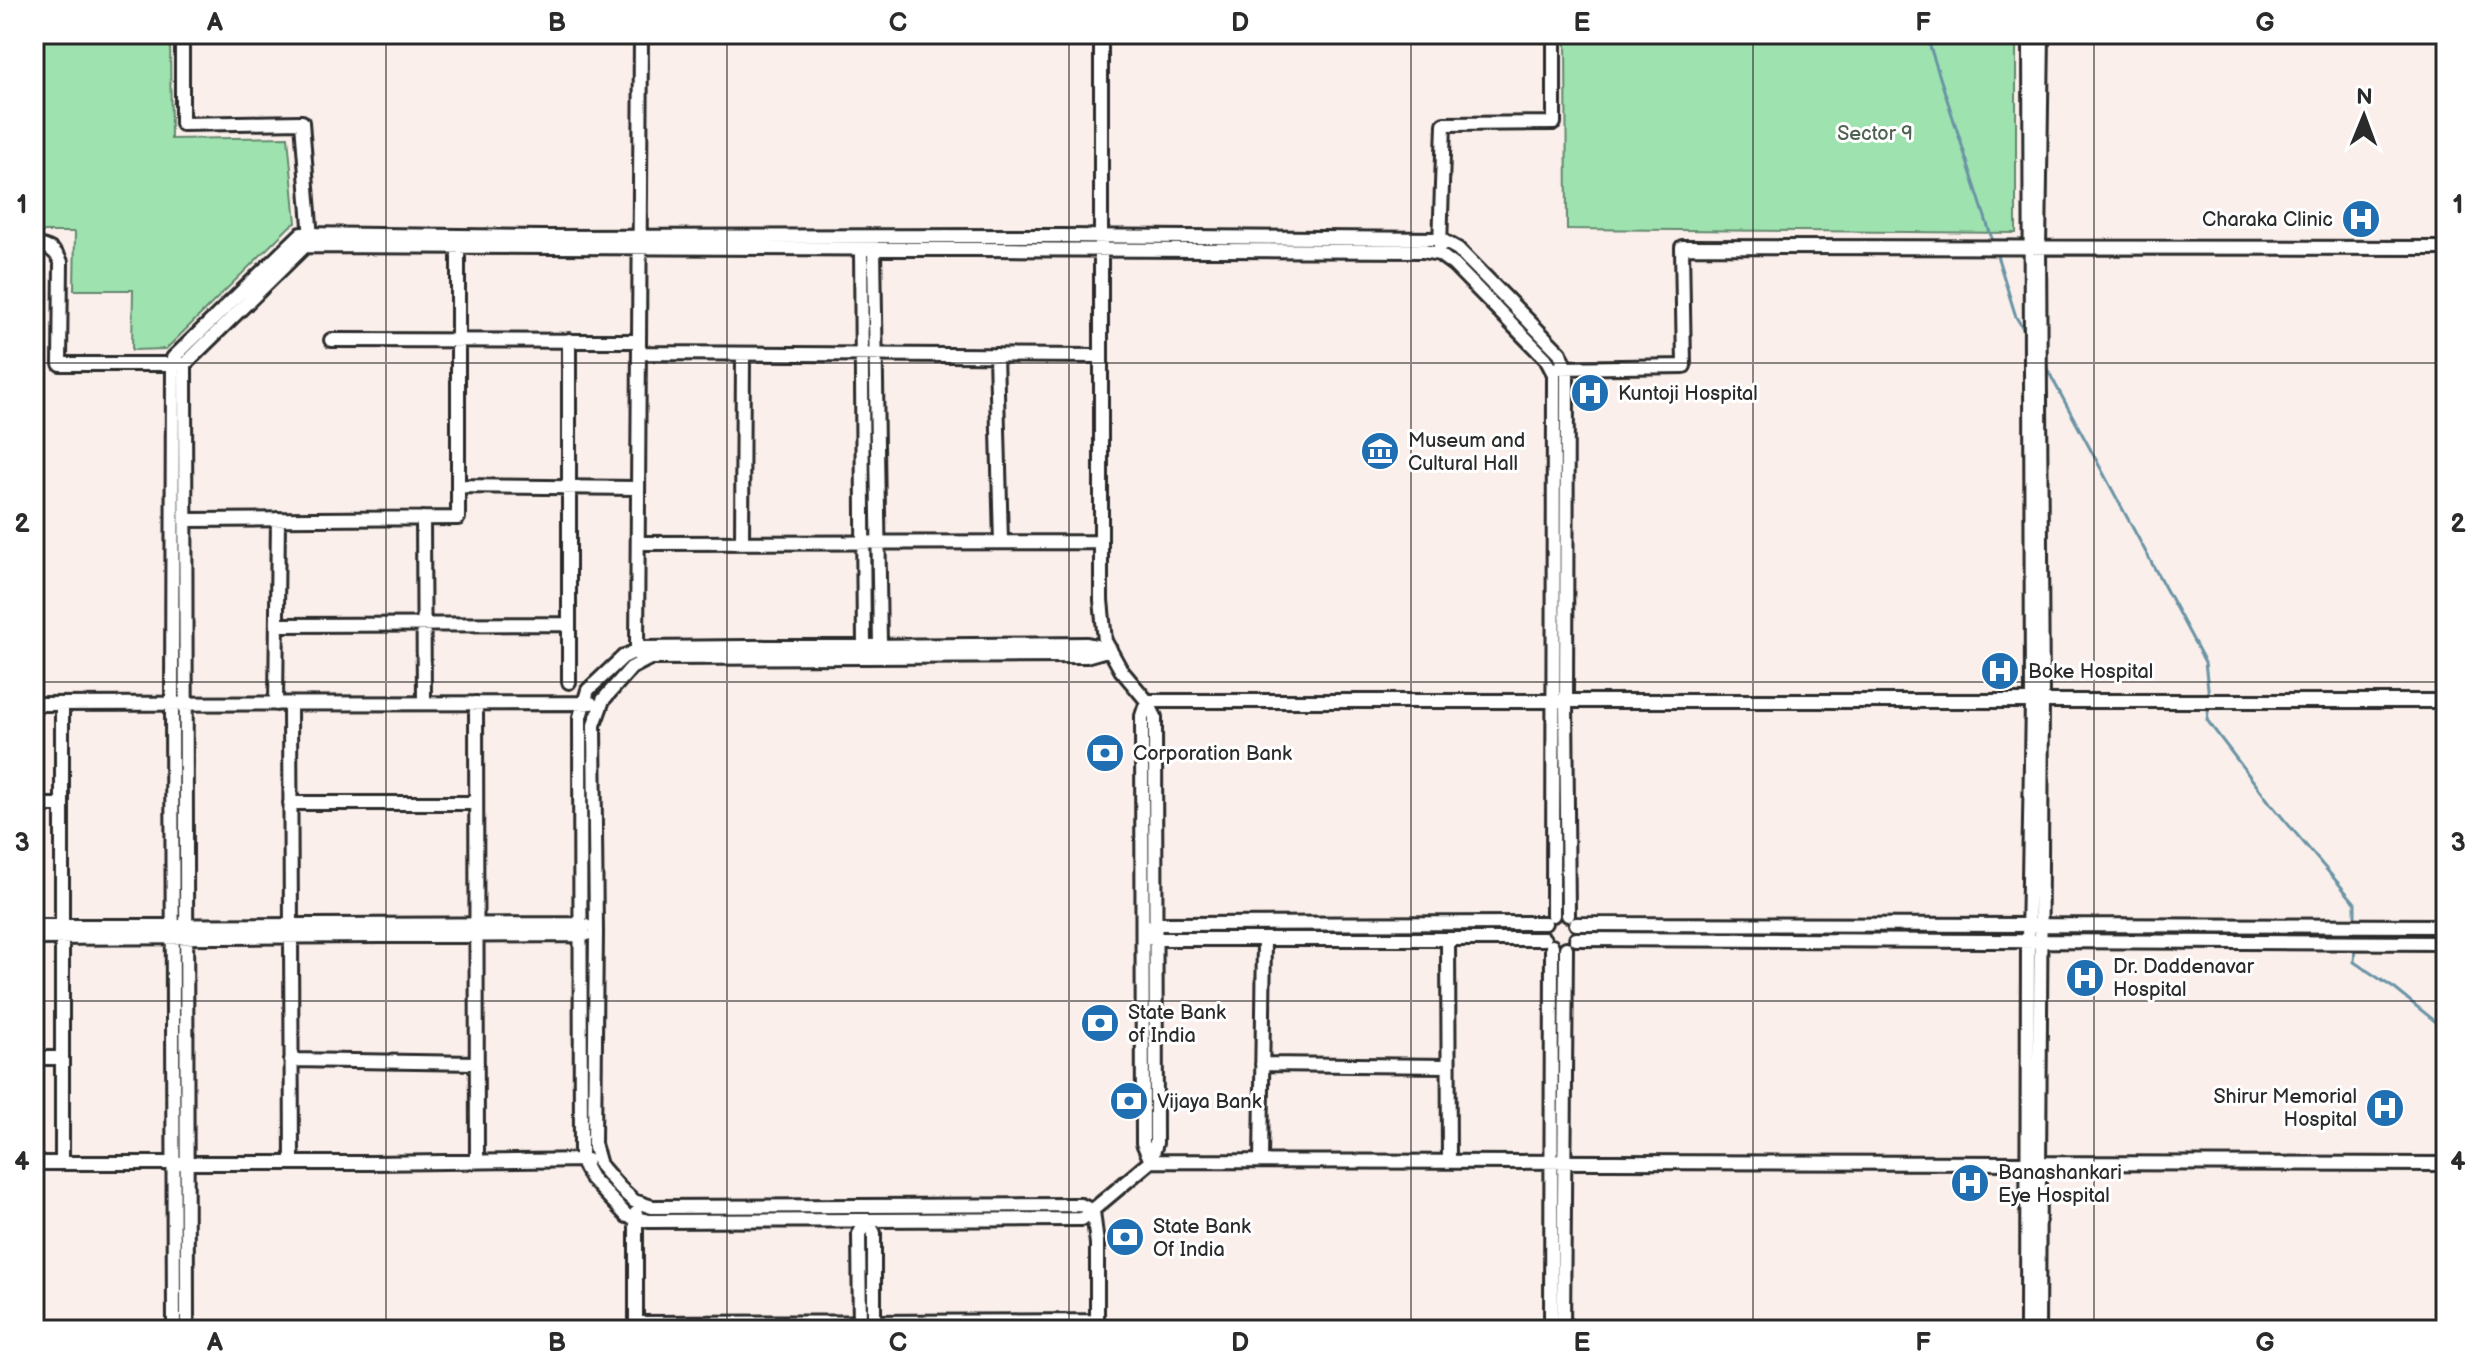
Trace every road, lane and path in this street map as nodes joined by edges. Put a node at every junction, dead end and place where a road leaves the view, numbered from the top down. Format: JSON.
{"nodes":[{"id":1,"x":182,"y":34,"type":"edge"},
{"id":2,"x":641,"y":34,"type":"edge"},
{"id":3,"x":1101,"y":34,"type":"edge"},
{"id":4,"x":1554,"y":34,"type":"edge"},
{"id":5,"x":2030,"y":34,"type":"edge"},
{"id":6,"x":2042,"y":34,"type":"edge"},
{"id":7,"x":1440,"y":239,"type":"junction"},
{"id":8,"x":312,"y":240,"type":"junction"},
{"id":9,"x":640,"y":242,"type":"junction"},
{"id":10,"x":1100,"y":242,"type":"junction"},
{"id":11,"x":34,"y":244,"type":"edge"},
{"id":12,"x":867,"y":244,"type":"junction"},
{"id":13,"x":458,"y":247,"type":"junction"},
{"id":14,"x":2034,"y":248,"type":"junction"},
{"id":15,"x":2446,"y":248,"type":"edge"},
{"id":16,"x":1439,"y":254,"type":"junction"},
{"id":17,"x":331,"y":340,"type":"dead end"},
{"id":18,"x":458,"y":340,"type":"junction"},
{"id":19,"x":569,"y":340,"type":"junction"},
{"id":20,"x":639,"y":347,"type":"junction"},
{"id":21,"x":743,"y":354,"type":"junction"},
{"id":22,"x":869,"y":354,"type":"junction"},
{"id":23,"x":996,"y":355,"type":"junction"},
{"id":24,"x":1100,"y":356,"type":"junction"},
{"id":25,"x":179,"y":364,"type":"junction"},
{"id":26,"x":1565,"y":368,"type":"junction"},
{"id":27,"x":1551,"y":369,"type":"junction"},
{"id":28,"x":458,"y":486,"type":"junction"},
{"id":29,"x":569,"y":487,"type":"junction"},
{"id":30,"x":638,"y":488,"type":"junction"},
{"id":31,"x":423,"y":518,"type":"junction"},
{"id":32,"x":278,"y":519,"type":"junction"},
{"id":33,"x":186,"y":520,"type":"junction"},
{"id":34,"x":863,"y":542,"type":"junction"},
{"id":35,"x":879,"y":542,"type":"junction"},
{"id":36,"x":1001,"y":542,"type":"junction"},
{"id":37,"x":1101,"y":542,"type":"junction"},
{"id":38,"x":638,"y":543,"type":"junction"},
{"id":39,"x":742,"y":543,"type":"junction"},
{"id":40,"x":424,"y":624,"type":"junction"},
{"id":41,"x":569,"y":624,"type":"junction"},
{"id":42,"x":277,"y":625,"type":"junction"},
{"id":43,"x":864,"y":645,"type":"junction"},
{"id":44,"x":880,"y":645,"type":"junction"},
{"id":45,"x":1110,"y":649,"type":"junction"},
{"id":46,"x":639,"y":656,"type":"junction"},
{"id":47,"x":569,"y":682,"type":"dead end"},
{"id":48,"x":1147,"y":701,"type":"junction"},
{"id":49,"x":2037,"y":701,"type":"junction"},
{"id":50,"x":2446,"y":701,"type":"edge"},
{"id":51,"x":1560,"y":702,"type":"junction"},
{"id":52,"x":424,"y":703,"type":"junction"},
{"id":53,"x":476,"y":703,"type":"junction"},
{"id":54,"x":584,"y":703,"type":"junction"},
{"id":55,"x":602,"y":703,"type":"junction"},
{"id":56,"x":34,"y":704,"type":"edge"},
{"id":57,"x":62,"y":704,"type":"junction"},
{"id":58,"x":172,"y":704,"type":"junction"},
{"id":59,"x":187,"y":704,"type":"junction"},
{"id":60,"x":283,"y":704,"type":"junction"},
{"id":61,"x":290,"y":803,"type":"junction"},
{"id":62,"x":476,"y":803,"type":"junction"},
{"id":63,"x":34,"y":805,"type":"edge"},
{"id":64,"x":62,"y":805,"type":"junction"},
{"id":65,"x":1549,"y":919,"type":"junction"},
{"id":66,"x":1572,"y":920,"type":"junction"},
{"id":67,"x":1156,"y":924,"type":"junction"},
{"id":68,"x":2034,"y":925,"type":"junction"},
{"id":69,"x":34,"y":926,"type":"edge"},
{"id":70,"x":2446,"y":926,"type":"edge"},
{"id":71,"x":581,"y":930,"type":"junction"},
{"id":72,"x":291,"y":931,"type":"junction"},
{"id":73,"x":476,"y":931,"type":"junction"},
{"id":74,"x":62,"y":932,"type":"junction"},
{"id":75,"x":180,"y":932,"type":"junction"},
{"id":76,"x":596,"y":932,"type":"junction"},
{"id":77,"x":1142,"y":934,"type":"junction"},
{"id":78,"x":34,"y":938,"type":"edge"},
{"id":79,"x":1155,"y":939,"type":"junction"},
{"id":80,"x":1264,"y":939,"type":"junction"},
{"id":81,"x":1448,"y":939,"type":"junction"},
{"id":82,"x":2034,"y":940,"type":"junction"},
{"id":83,"x":1548,"y":942,"type":"junction"},
{"id":84,"x":2446,"y":943,"type":"edge"},
{"id":85,"x":1571,"y":944,"type":"junction"},
{"id":86,"x":34,"y":1058,"type":"edge"},
{"id":87,"x":62,"y":1058,"type":"junction"},
{"id":88,"x":291,"y":1060,"type":"junction"},
{"id":89,"x":477,"y":1063,"type":"junction"},
{"id":90,"x":1262,"y":1064,"type":"junction"},
{"id":91,"x":1448,"y":1066,"type":"junction"},
{"id":92,"x":598,"y":1159,"type":"junction"},
{"id":93,"x":581,"y":1160,"type":"junction"},
{"id":94,"x":477,"y":1161,"type":"junction"},
{"id":95,"x":1151,"y":1161,"type":"junction"},
{"id":96,"x":1261,"y":1161,"type":"junction"},
{"id":97,"x":1449,"y":1162,"type":"junction"},
{"id":98,"x":1558,"y":1162,"type":"junction"},
{"id":99,"x":34,"y":1163,"type":"edge"},
{"id":100,"x":62,"y":1163,"type":"junction"},
{"id":101,"x":180,"y":1163,"type":"junction"},
{"id":102,"x":292,"y":1163,"type":"junction"},
{"id":103,"x":2033,"y":1163,"type":"junction"},
{"id":104,"x":2446,"y":1164,"type":"edge"},
{"id":105,"x":638,"y":1203,"type":"junction"},
{"id":106,"x":1093,"y":1211,"type":"junction"},
{"id":107,"x":635,"y":1218,"type":"junction"},
{"id":108,"x":867,"y":1220,"type":"junction"},
{"id":109,"x":1097,"y":1325,"type":"edge"},
{"id":110,"x":740,"y":1326,"type":"edge"},
{"id":111,"x":860,"y":1326,"type":"edge"},
{"id":112,"x":874,"y":1326,"type":"edge"},
{"id":113,"x":996,"y":1326,"type":"edge"},
{"id":114,"x":636,"y":1327,"type":"edge"},
{"id":115,"x":174,"y":1330,"type":"edge"},
{"id":116,"x":187,"y":1330,"type":"edge"},
{"id":117,"x":1551,"y":1330,"type":"edge"},
{"id":118,"x":1563,"y":1330,"type":"edge"},
{"id":119,"x":2027,"y":1330,"type":"edge"},
{"id":120,"x":2038,"y":1330,"type":"edge"}],
"edges":[{"from":1,"to":8,"type":"street"},
{"from":2,"to":9,"type":"street"},
{"from":3,"to":10,"type":"street"},
{"from":4,"to":7,"type":"street"},
{"from":5,"to":14,"type":"street"},
{"from":6,"to":14,"type":"street"},
{"from":7,"to":10,"type":"street"},
{"from":7,"to":16,"type":"street"},
{"from":7,"to":26,"type":"street"},
{"from":8,"to":9,"type":"street"},
{"from":8,"to":13,"type":"street"},
{"from":8,"to":25,"type":"street"},
{"from":9,"to":12,"type":"street"},
{"from":9,"to":13,"type":"street"},
{"from":9,"to":20,"type":"street"},
{"from":10,"to":12,"type":"street"},
{"from":10,"to":16,"type":"street"},
{"from":10,"to":24,"type":"street"},
{"from":11,"to":25,"type":"street"},
{"from":12,"to":22,"type":"street"},
{"from":13,"to":18,"type":"street"},
{"from":14,"to":15,"type":"street"},
{"from":14,"to":26,"type":"street"},
{"from":14,"to":49,"type":"street"},
{"from":14,"to":49,"type":"street"},
{"from":16,"to":27,"type":"street"},
{"from":17,"to":18,"type":"street"},
{"from":18,"to":19,"type":"street"},
{"from":18,"to":28,"type":"street"},
{"from":19,"to":20,"type":"street"},
{"from":19,"to":29,"type":"street"},
{"from":20,"to":21,"type":"street"},
{"from":20,"to":30,"type":"street"},
{"from":21,"to":22,"type":"street"},
{"from":21,"to":39,"type":"street"},
{"from":22,"to":23,"type":"street"},
{"from":22,"to":34,"type":"street"},
{"from":22,"to":35,"type":"street"},
{"from":23,"to":24,"type":"street"},
{"from":23,"to":36,"type":"street"},
{"from":24,"to":37,"type":"street"},
{"from":25,"to":33,"type":"street"},
{"from":25,"to":58,"type":"street"},
{"from":26,"to":27,"type":"street"},
{"from":26,"to":51,"type":"street"},
{"from":27,"to":51,"type":"street"},
{"from":28,"to":29,"type":"street"},
{"from":28,"to":31,"type":"street"},
{"from":29,"to":30,"type":"street"},
{"from":29,"to":41,"type":"street"},
{"from":30,"to":38,"type":"street"},
{"from":31,"to":32,"type":"street"},
{"from":31,"to":40,"type":"street"},
{"from":32,"to":33,"type":"street"},
{"from":32,"to":42,"type":"street"},
{"from":33,"to":59,"type":"street"},
{"from":34,"to":35,"type":"street"},
{"from":34,"to":39,"type":"street"},
{"from":34,"to":43,"type":"street"},
{"from":35,"to":36,"type":"street"},
{"from":35,"to":44,"type":"street"},
{"from":36,"to":37,"type":"street"},
{"from":37,"to":45,"type":"street"},
{"from":38,"to":39,"type":"street"},
{"from":38,"to":46,"type":"street"},
{"from":40,"to":41,"type":"street"},
{"from":40,"to":42,"type":"street"},
{"from":40,"to":52,"type":"street"},
{"from":41,"to":47,"type":"street"},
{"from":42,"to":60,"type":"street"},
{"from":43,"to":44,"type":"street"},
{"from":43,"to":46,"type":"street"},
{"from":44,"to":45,"type":"street"},
{"from":45,"to":46,"type":"street"},
{"from":45,"to":48,"type":"street"},
{"from":46,"to":54,"type":"street"},
{"from":46,"to":55,"type":"street"},
{"from":48,"to":51,"type":"street"},
{"from":48,"to":67,"type":"street"},
{"from":48,"to":77,"type":"street"},
{"from":49,"to":50,"type":"street"},
{"from":49,"to":51,"type":"street"},
{"from":49,"to":68,"type":"street"},
{"from":51,"to":65,"type":"street"},
{"from":51,"to":66,"type":"street"},
{"from":52,"to":53,"type":"street"},
{"from":52,"to":60,"type":"street"},
{"from":53,"to":54,"type":"street"},
{"from":53,"to":62,"type":"street"},
{"from":54,"to":55,"type":"street"},
{"from":54,"to":71,"type":"street"},
{"from":55,"to":76,"type":"street"},
{"from":56,"to":57,"type":"street"},
{"from":57,"to":58,"type":"street"},
{"from":57,"to":64,"type":"street"},
{"from":58,"to":59,"type":"street"},
{"from":58,"to":75,"type":"street"},
{"from":59,"to":60,"type":"street"},
{"from":59,"to":75,"type":"street"},
{"from":60,"to":61,"type":"street"},
{"from":61,"to":62,"type":"street"},
{"from":61,"to":72,"type":"street"},
{"from":62,"to":73,"type":"street"},
{"from":63,"to":64,"type":"street"},
{"from":64,"to":74,"type":"street"},
{"from":65,"to":66,"type":"street"},
{"from":65,"to":67,"type":"street"},
{"from":65,"to":83,"type":"street"},
{"from":66,"to":68,"type":"street"},
{"from":66,"to":85,"type":"street"},
{"from":67,"to":77,"type":"street"},
{"from":67,"to":79,"type":"street"},
{"from":68,"to":70,"type":"street"},
{"from":68,"to":82,"type":"street"},
{"from":69,"to":74,"type":"street"},
{"from":71,"to":73,"type":"street"},
{"from":71,"to":76,"type":"street"},
{"from":71,"to":93,"type":"street"},
{"from":72,"to":73,"type":"street"},
{"from":72,"to":75,"type":"street"},
{"from":72,"to":88,"type":"street"},
{"from":73,"to":89,"type":"street"},
{"from":74,"to":75,"type":"street"},
{"from":74,"to":78,"type":"street"},
{"from":74,"to":87,"type":"street"},
{"from":75,"to":101,"type":"street"},
{"from":76,"to":92,"type":"street"},
{"from":77,"to":79,"type":"street"},
{"from":77,"to":95,"type":"street"},
{"from":79,"to":80,"type":"street"},
{"from":79,"to":95,"type":"street"},
{"from":80,"to":81,"type":"street"},
{"from":80,"to":90,"type":"street"},
{"from":81,"to":83,"type":"street"},
{"from":81,"to":91,"type":"street"},
{"from":82,"to":84,"type":"street"},
{"from":82,"to":85,"type":"street"},
{"from":82,"to":103,"type":"street"},
{"from":83,"to":85,"type":"street"},
{"from":83,"to":98,"type":"street"},
{"from":85,"to":98,"type":"street"},
{"from":86,"to":87,"type":"street"},
{"from":87,"to":100,"type":"street"},
{"from":88,"to":89,"type":"street"},
{"from":88,"to":102,"type":"street"},
{"from":89,"to":94,"type":"street"},
{"from":90,"to":91,"type":"street"},
{"from":90,"to":96,"type":"street"},
{"from":91,"to":97,"type":"street"},
{"from":92,"to":93,"type":"street"},
{"from":92,"to":105,"type":"street"},
{"from":93,"to":94,"type":"street"},
{"from":93,"to":107,"type":"street"},
{"from":94,"to":102,"type":"street"},
{"from":95,"to":96,"type":"street"},
{"from":95,"to":106,"type":"street"},
{"from":96,"to":97,"type":"street"},
{"from":97,"to":98,"type":"street"},
{"from":98,"to":103,"type":"street"},
{"from":98,"to":117,"type":"street"},
{"from":98,"to":118,"type":"street"},
{"from":99,"to":100,"type":"street"},
{"from":100,"to":101,"type":"street"},
{"from":101,"to":102,"type":"street"},
{"from":101,"to":115,"type":"street"},
{"from":101,"to":116,"type":"street"},
{"from":103,"to":104,"type":"street"},
{"from":103,"to":119,"type":"street"},
{"from":103,"to":120,"type":"street"},
{"from":105,"to":106,"type":"street"},
{"from":105,"to":107,"type":"street"},
{"from":106,"to":108,"type":"street"},
{"from":106,"to":109,"type":"street"},
{"from":107,"to":108,"type":"street"},
{"from":107,"to":114,"type":"street"},
{"from":108,"to":111,"type":"street"},
{"from":108,"to":112,"type":"street"},
{"from":109,"to":113,"type":"street"},
{"from":110,"to":111,"type":"street"},
{"from":110,"to":114,"type":"street"},
{"from":111,"to":112,"type":"street"},
{"from":112,"to":113,"type":"street"}]}
